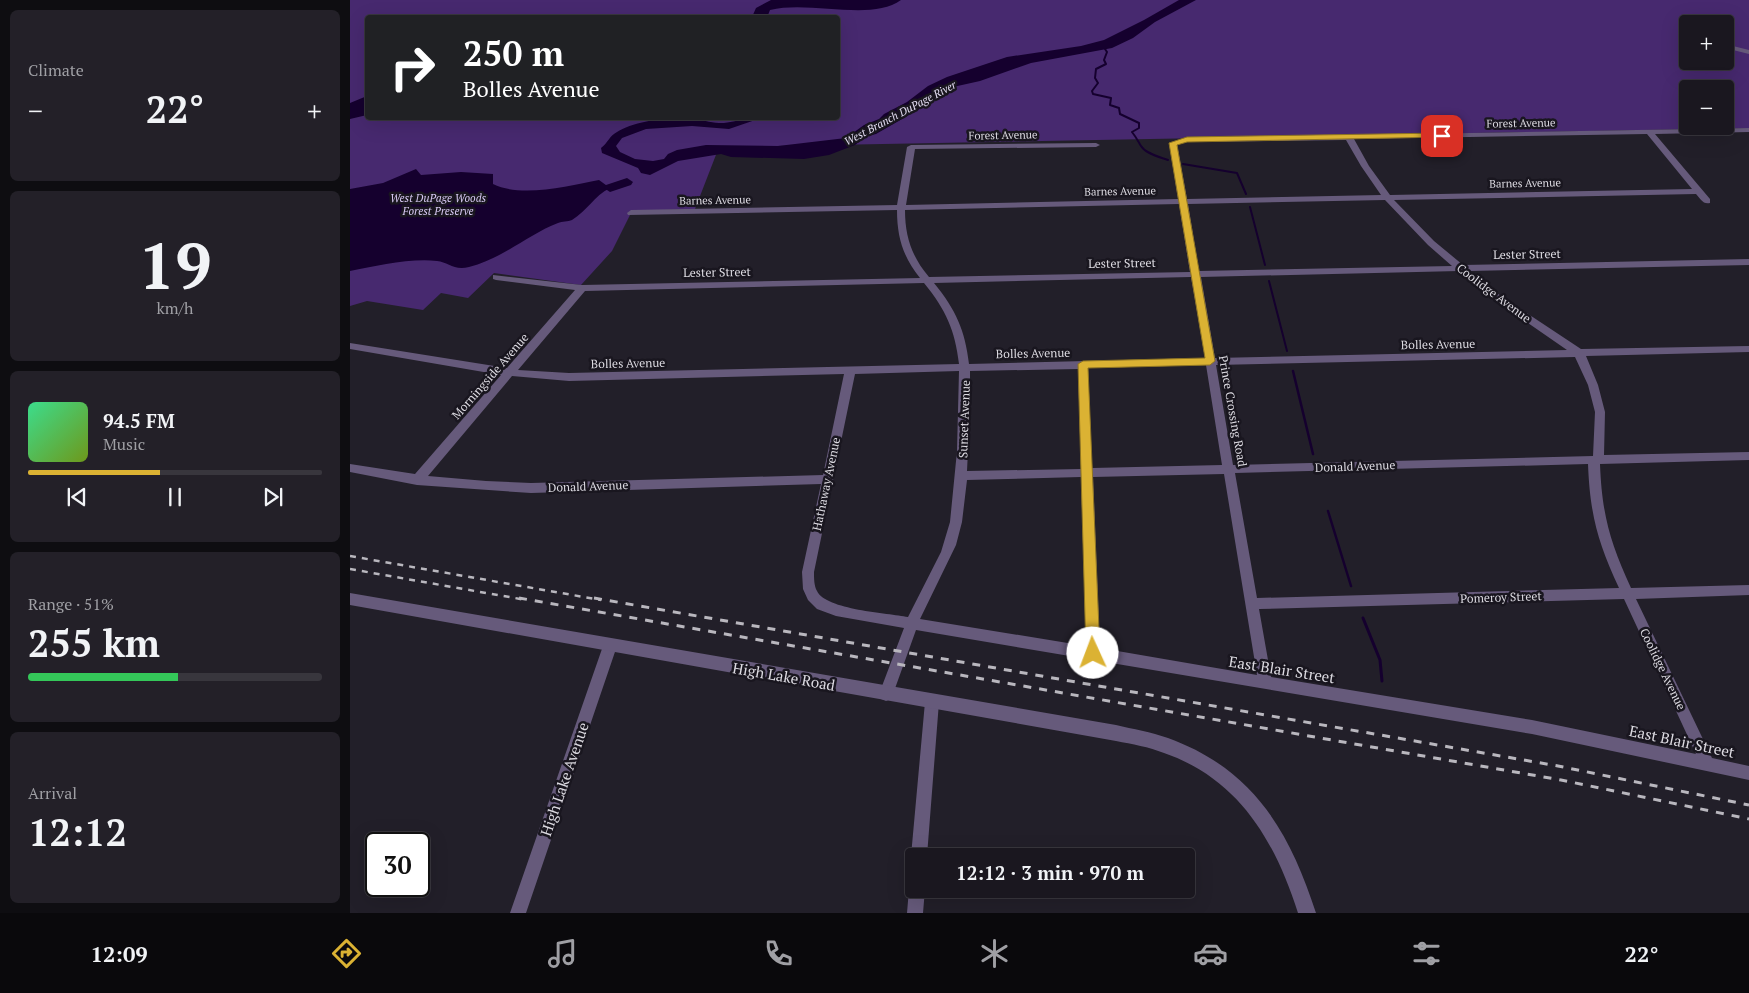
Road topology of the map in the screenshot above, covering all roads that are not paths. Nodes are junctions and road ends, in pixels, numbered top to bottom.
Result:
1 (1734, 48) edge
2 (1749, 52) edge
3 (1749, 130) edge
4 (1649, 132) junction
5 (1349, 137) junction
6 (1173, 143) joint
7 (1096, 145) dead end
8 (911, 147) joint
9 (1699, 191) junction
10 (1387, 197) junction
11 (1183, 201) junction
12 (1707, 201) dead end
13 (901, 207) junction
14 (631, 213) dead end
15 (1749, 262) edge
16 (1459, 268) junction
17 (1195, 274) junction
18 (496, 277) dead end
19 (927, 280) junction
20 (582, 288) junction
21 (350, 346) edge
22 (1749, 349) edge
23 (1579, 353) junction
24 (1210, 361) junction
25 (1083, 364) junction
26 (964, 367) junction
27 (850, 371) junction
28 (510, 372) junction
29 (1749, 456) edge
30 (1596, 460) junction
31 (350, 468) edge
32 (1229, 469) junction
33 (1087, 473) junction
34 (962, 476) junction
35 (828, 479) junction
36 (417, 480) junction
37 (1749, 590) edge
38 (1627, 594) junction
39 (812, 597) joint
40 (350, 599) edge
41 (1253, 604) junction
42 (913, 623) junction
43 (610, 646) junction
44 (1093, 653) junction
45 (1266, 683) junction
46 (886, 694) junction
47 (932, 702) junction
48 (1707, 763) junction
49 (1749, 772) edge
50 (920, 848) edge
51 (916, 898) edge
52 (518, 913) edge
53 (915, 913) edge
54 (1307, 913) edge

1 - 2 street
3 - 4 street, Forest Avenue
4 - 5 street, Forest Avenue
4 - 9 street
5 - 6 street, Forest Avenue
5 - 10 street, Coolidge Avenue
6 - 11 street, Prince Crossing Road
7 - 8 street, Forest Avenue
8 - 13 street, Sunset Avenue
9 - 10 street, Barnes Avenue
9 - 12 street
10 - 11 street, Barnes Avenue
10 - 16 street, Coolidge Avenue
11 - 13 street, Barnes Avenue
11 - 17 street, Prince Crossing Road
13 - 14 street, Barnes Avenue
13 - 19 street, Sunset Avenue
15 - 16 street, Lester Street
16 - 17 street, Lester Street
16 - 23 street, Coolidge Avenue
17 - 19 street, Lester Street
17 - 24 street, Prince Crossing Road
18 - 20 street, Lester Street
19 - 20 street, Lester Street
19 - 26 street, Sunset Avenue
20 - 28 street, Morningside Avenue
21 - 28 street, Bolles Avenue
22 - 23 street, Bolles Avenue
23 - 24 street, Bolles Avenue
23 - 30 street, Coolidge Avenue
24 - 25 street, Bolles Avenue
24 - 32 street, Prince Crossing Road
25 - 26 street, Bolles Avenue
25 - 33 street
26 - 27 street, Bolles Avenue
26 - 34 street, Sunset Avenue
27 - 28 street, Bolles Avenue
27 - 35 street, Hathaway Avenue
28 - 36 street, Morningside Avenue
29 - 30 street, Donald Avenue
30 - 32 street, Donald Avenue
30 - 38 street, Coolidge Avenue
31 - 36 street, Donald Avenue
32 - 33 street, Donald Avenue
32 - 41 street, Prince Crossing Road
33 - 34 street, Donald Avenue
33 - 44 street
34 - 42 street, Sunset Avenue
35 - 36 street, Donald Avenue
35 - 39 street, Hathaway Avenue
37 - 38 street, Pomeroy Street
38 - 41 street, Pomeroy Street
38 - 48 street, Coolidge Avenue
39 - 42 street, East Blair Street
40 - 43 street, High Lake Road
41 - 45 street, Prince Crossing Road
42 - 44 street, East Blair Street
42 - 46 street, Sunset Avenue
43 - 46 street, High Lake Road
43 - 52 street, High Lake Avenue
44 - 45 street, East Blair Street
45 - 48 street, East Blair Street
46 - 47 street, High Lake Road
47 - 50 street
47 - 54 street, High Lake Road
48 - 49 street, East Blair Street
51 - 53 street

